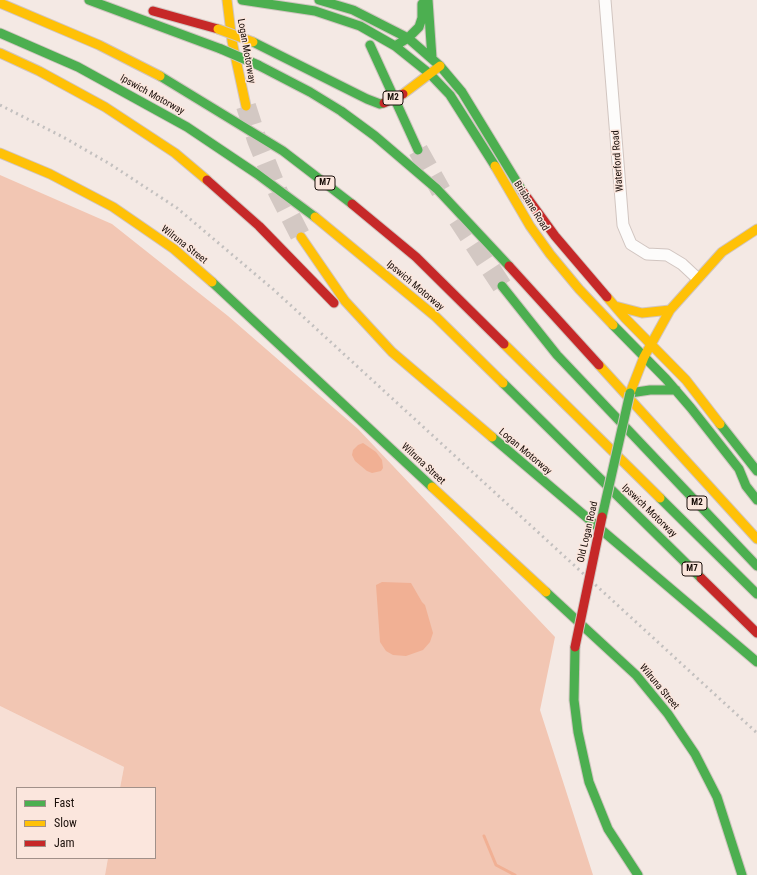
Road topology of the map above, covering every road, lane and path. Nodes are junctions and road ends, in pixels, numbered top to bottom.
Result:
1 (89, 0) edge
2 (227, 0) edge
3 (244, 0) edge
4 (319, 0) edge
5 (423, 0) edge
6 (428, 0) edge
7 (605, 0) edge
8 (0, 3) edge
9 (128, 4) dead end
10 (104, 5) junction
11 (141, 8) dead end
12 (0, 33) edge
13 (408, 38) junction
14 (370, 45) dead end
15 (395, 46) junction
16 (0, 53) edge
17 (432, 58) junction
18 (440, 66) junction
19 (430, 74) junction
20 (246, 106) tunnel mouth
21 (418, 150) tunnel mouth
22 (0, 153) edge
23 (757, 229) edge
24 (302, 237) tunnel mouth
25 (697, 278) junction
26 (502, 286) tunnel mouth
27 (615, 306) junction
28 (670, 310) junction
29 (362, 321) junction
30 (650, 344) junction
31 (644, 357) junction
32 (633, 390) junction
33 (676, 390) junction
34 (739, 468) junction
35 (757, 471) edge
36 (757, 489) edge
37 (757, 500) edge
38 (757, 539) edge
39 (757, 566) edge
40 (757, 594) edge
41 (757, 633) edge
42 (757, 662) edge
43 (638, 875) edge
44 (742, 875) edge

1 - 10 main road
2 - 20 main road, Logan Motorway
3 - 15 main road, Brisbane Road
4 - 13 main road, Brisbane Road
5 - 13 main road
6 - 17 main road
7 - 25 street, Waterford Road
8 - 40 main road, Ipswich Motorway / M7
9 - 10 main road
10 - 38 main road, bridge
11 - 19 main road, bridge
12 - 41 main road, Ipswich Motorway / M7
13 - 15 main road
13 - 17 main road, Brisbane Road
14 - 21 main road, M2
15 - 19 main road, Brisbane Road
16 - 29 main road
17 - 18 main road, Brisbane Road
18 - 19 main road
18 - 27 main road, Brisbane Road
19 - 31 main road, Brisbane Road
22 - 44 main road, Wilruna Street
23 - 25 main road, Old Logan Road
24 - 29 main road, Logan Motorway
25 - 28 main road, Old Logan Road
26 - 39 main road, M2
27 - 28 main road
27 - 30 main road, Brisbane Road
28 - 30 main road, Old Logan Road
29 - 42 main road, Logan Motorway
30 - 31 main road, Old Logan Road
30 - 35 main road, Brisbane Road
31 - 32 main road, Old Logan Road
31 - 33 main road, Brisbane Road
32 - 33 main road
32 - 43 main road, Old Logan Road, bridge
33 - 34 main road, Brisbane Road
34 - 36 main road
34 - 37 main road, Brisbane Road

